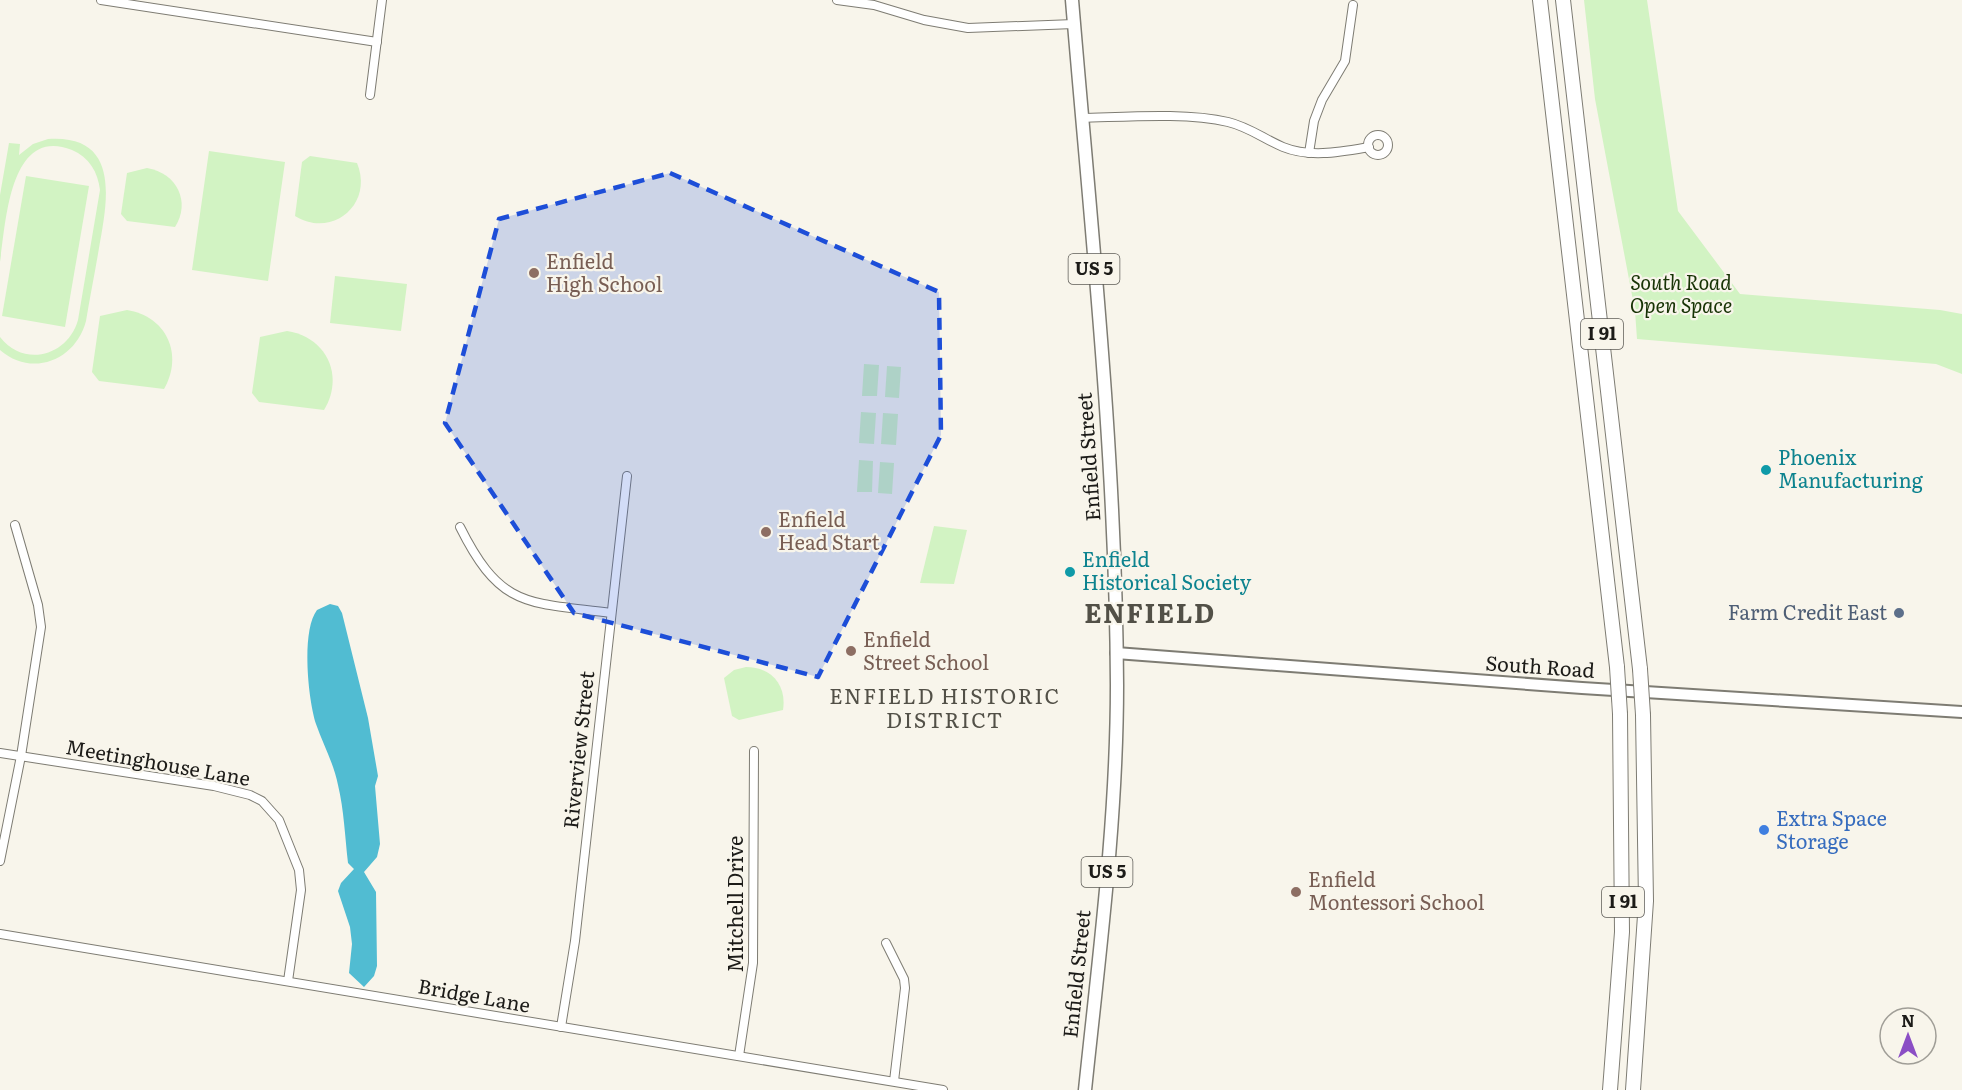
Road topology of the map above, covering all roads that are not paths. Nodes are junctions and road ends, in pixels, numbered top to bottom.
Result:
1 (101, 0) edge
2 (382, 0) edge
3 (837, 0) edge
4 (1072, 0) edge
5 (1540, 0) edge
6 (1563, 0) edge
7 (1353, 5) dead end
8 (1074, 24) junction
9 (377, 42) junction
10 (370, 95) dead end
11 (1082, 118) junction
12 (1369, 147) dead end
13 (1309, 153) junction
14 (627, 476) dead end
15 (15, 525) dead end
16 (460, 527) dead end
17 (611, 612) junction
18 (1116, 653) junction
19 (1962, 712) edge
20 (754, 751) dead end
21 (0, 753) edge
22 (21, 756) junction
23 (0, 861) edge
24 (0, 934) edge
25 (886, 943) dead end
26 (288, 981) junction
27 (561, 1027) junction
28 (739, 1056) junction
29 (894, 1081) junction
30 (943, 1090) edge
31 (1085, 1090) edge
32 (1610, 1090) edge
33 (1633, 1090) edge

1 - 9 street
2 - 9 street
3 - 8 street
4 - 8 main road, Enfield Street / US 5
5 - 32 highway, I 91, bridge
6 - 33 highway, I 91, bridge
7 - 13 street
8 - 11 main road, Enfield Street / US 5
9 - 10 street
11 - 13 street
11 - 18 main road, Enfield Street / US 5
12 - 13 street
14 - 17 street, Riverview Street
15 - 22 street
16 - 17 street
17 - 27 street, Riverview Street
18 - 19 main road, South Road
18 - 31 main road, Enfield Street / US 5
20 - 28 street, Mitchell Drive
21 - 22 street, Meetinghouse Lane
22 - 23 street
22 - 26 street, Meetinghouse Lane
24 - 26 street, Bridge Lane
25 - 29 street
26 - 27 street, Bridge Lane
27 - 28 street, Bridge Lane
28 - 29 street, Bridge Lane
29 - 30 street, Bridge Lane

